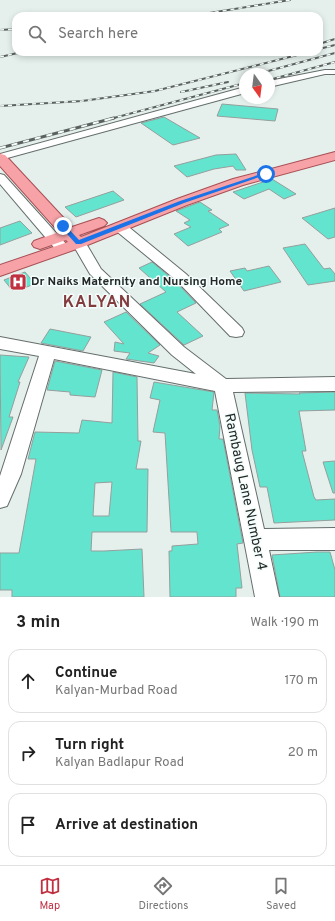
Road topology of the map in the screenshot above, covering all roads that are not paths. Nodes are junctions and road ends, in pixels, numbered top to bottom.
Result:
1 (335, 72) edge
2 (275, 83) edge
3 (239, 92) edge
4 (335, 149) edge
5 (335, 156) edge
6 (0, 158) edge
7 (0, 177) edge
8 (120, 226) junction
9 (67, 231) junction
10 (57, 243) junction
11 (0, 260) edge
12 (0, 271) edge
13 (236, 332) dead end
14 (0, 344) edge
15 (48, 353) junction
16 (335, 384) edge
17 (223, 386) junction
18 (0, 499) edge
19 (335, 539) edge
20 (255, 540) junction
21 (266, 597) edge

1 - 2 street
3 - 6 street
4 - 9 main road
5 - 8 main road
6 - 9 main road
7 - 10 street
8 - 9 main road
8 - 13 street
9 - 10 main road
9 - 17 street
10 - 11 main road
10 - 12 main road
14 - 15 street
15 - 17 street
15 - 18 street
16 - 17 street
17 - 20 street, Rambaug Lane Number 4
19 - 20 street
20 - 21 street, Rambaug Lane Number 4

